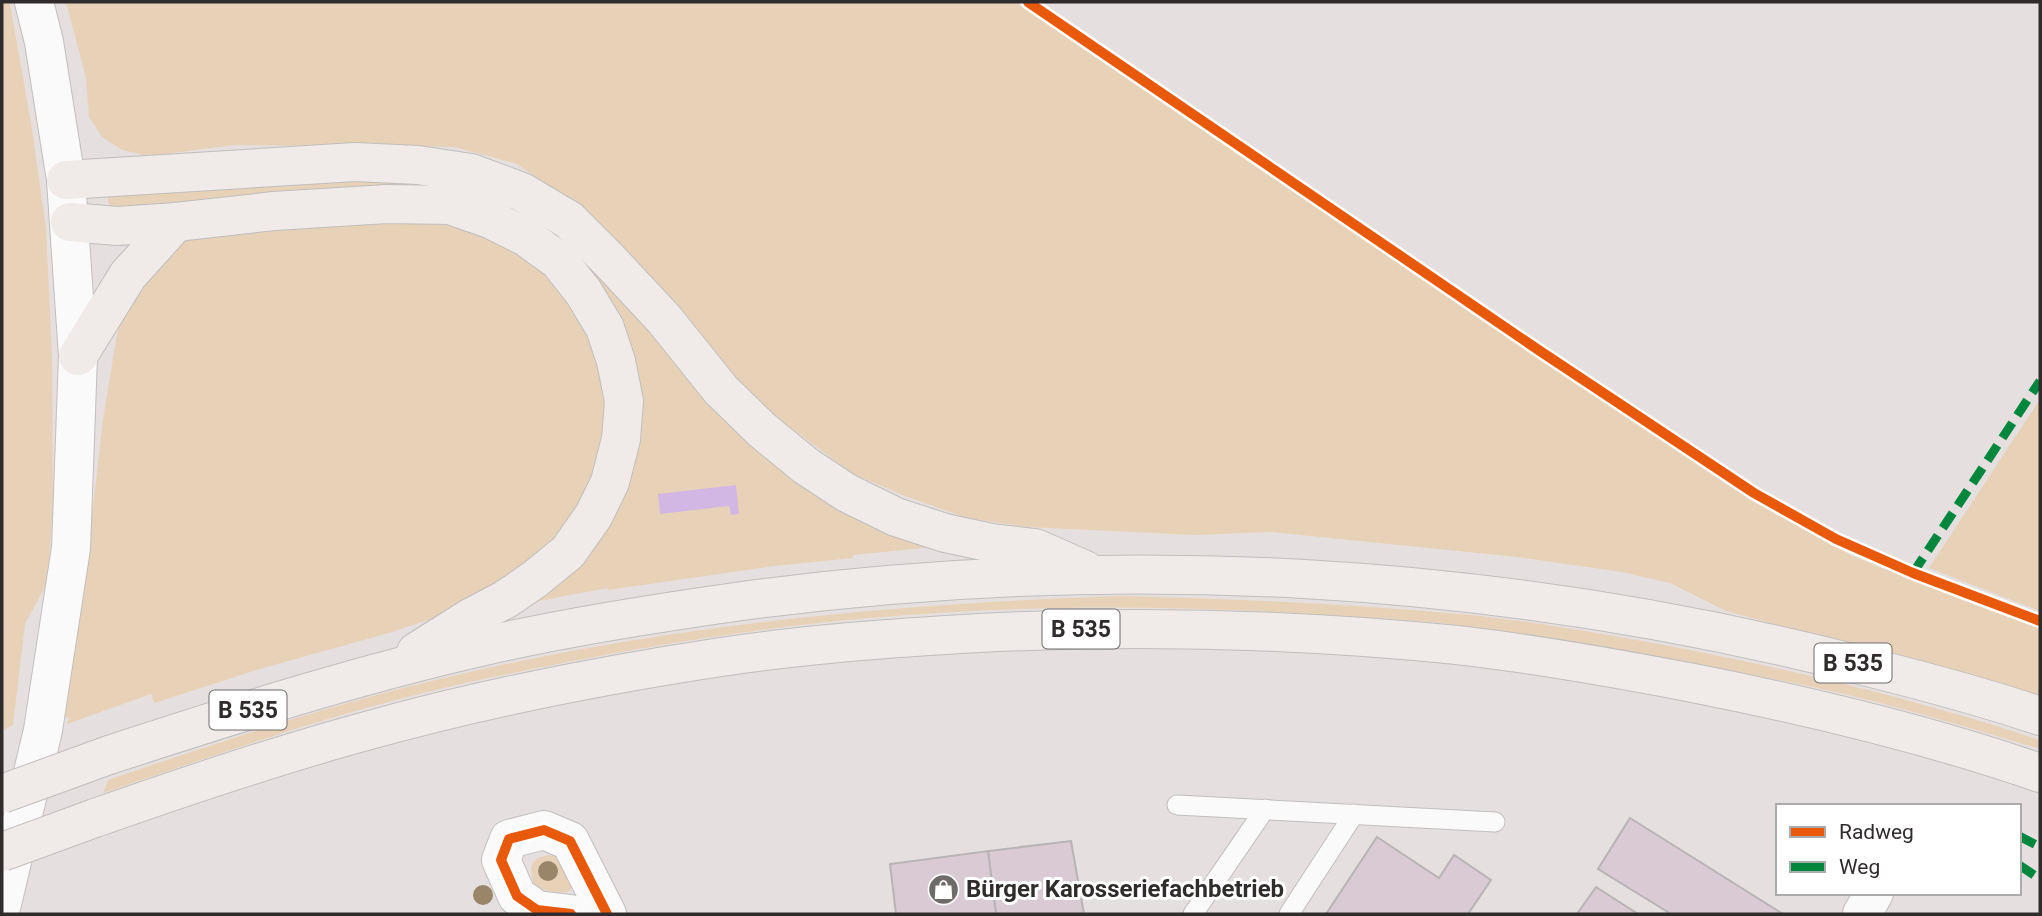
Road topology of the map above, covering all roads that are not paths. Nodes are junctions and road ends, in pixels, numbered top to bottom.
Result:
1 (34, 2) edge
2 (66, 180) junction
3 (70, 222) junction
4 (176, 222) junction
5 (78, 356) junction
6 (1094, 573) junction
7 (388, 670) junction
8 (2040, 716) edge
9 (2040, 773) edge
10 (2, 794) edge
11 (1177, 805) dead end
12 (1265, 809) junction
13 (1354, 814) junction
14 (1495, 822) dead end
15 (2, 852) edge
16 (1873, 895) edge
17 (2, 904) edge
18 (571, 914) edge
19 (607, 914) edge
20 (1194, 914) edge
21 (1289, 914) edge
22 (1862, 914) edge

1 - 2 main road
2 - 3 main road
2 - 6 highway
3 - 4 highway
3 - 5 main road
4 - 5 highway
4 - 7 highway
5 - 17 main road
6 - 7 highway, B 535
6 - 8 highway, B 535
7 - 10 highway, B 535, bridge
9 - 15 highway, B 535, bridge
11 - 12 lane
12 - 13 lane
12 - 20 lane
13 - 14 lane
13 - 21 lane
16 - 22 main road
18 - 19 main road

